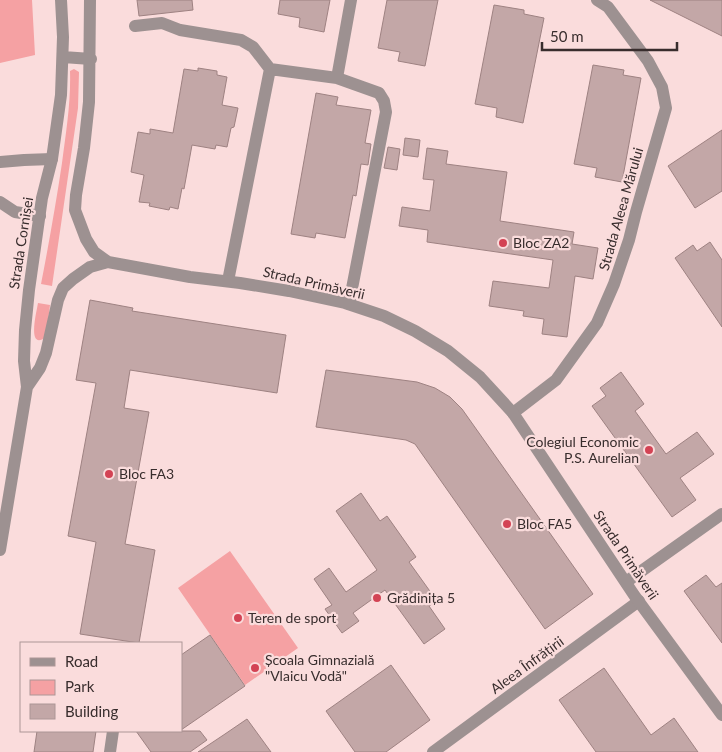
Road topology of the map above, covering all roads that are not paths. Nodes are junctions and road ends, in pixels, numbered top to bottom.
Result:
1 (61, 0) edge
2 (90, 0) edge
3 (352, 0) edge
4 (597, 0) edge
5 (135, 26) dead end
6 (62, 57) junction
7 (91, 59) junction
8 (270, 69) junction
9 (337, 78) junction
10 (52, 159) junction
11 (0, 162) edge
12 (0, 202) edge
13 (40, 216) junction
14 (108, 262) junction
15 (228, 281) junction
16 (350, 304) junction
17 (27, 388) junction
18 (513, 413) junction
19 (722, 514) edge
20 (0, 550) edge
21 (626, 582) junction
22 (639, 602) junction
23 (722, 715) edge
24 (113, 732) edge
25 (110, 752) edge
26 (433, 752) edge

1 - 6 street, Strada Cornișei
2 - 7 street
3 - 9 street
4 - 18 street, Strada Aleea Mărului
5 - 8 street
6 - 7 street
6 - 10 street, Strada Cornișei
7 - 14 street
8 - 9 street
8 - 15 street
9 - 16 street
10 - 11 street
10 - 13 street, Strada Cornișei
12 - 13 street
13 - 17 street, Strada Cornișei
14 - 15 street, Strada Primăverii
14 - 17 street
15 - 16 street, Strada Primăverii
16 - 18 street, Strada Primăverii
17 - 20 street, Strada Cornișei
18 - 21 street, Strada Primăverii
19 - 21 street
21 - 22 street, Strada Primăverii
22 - 23 street, Strada Primăverii
22 - 26 street, Aleea Înfrățirii
24 - 25 street

